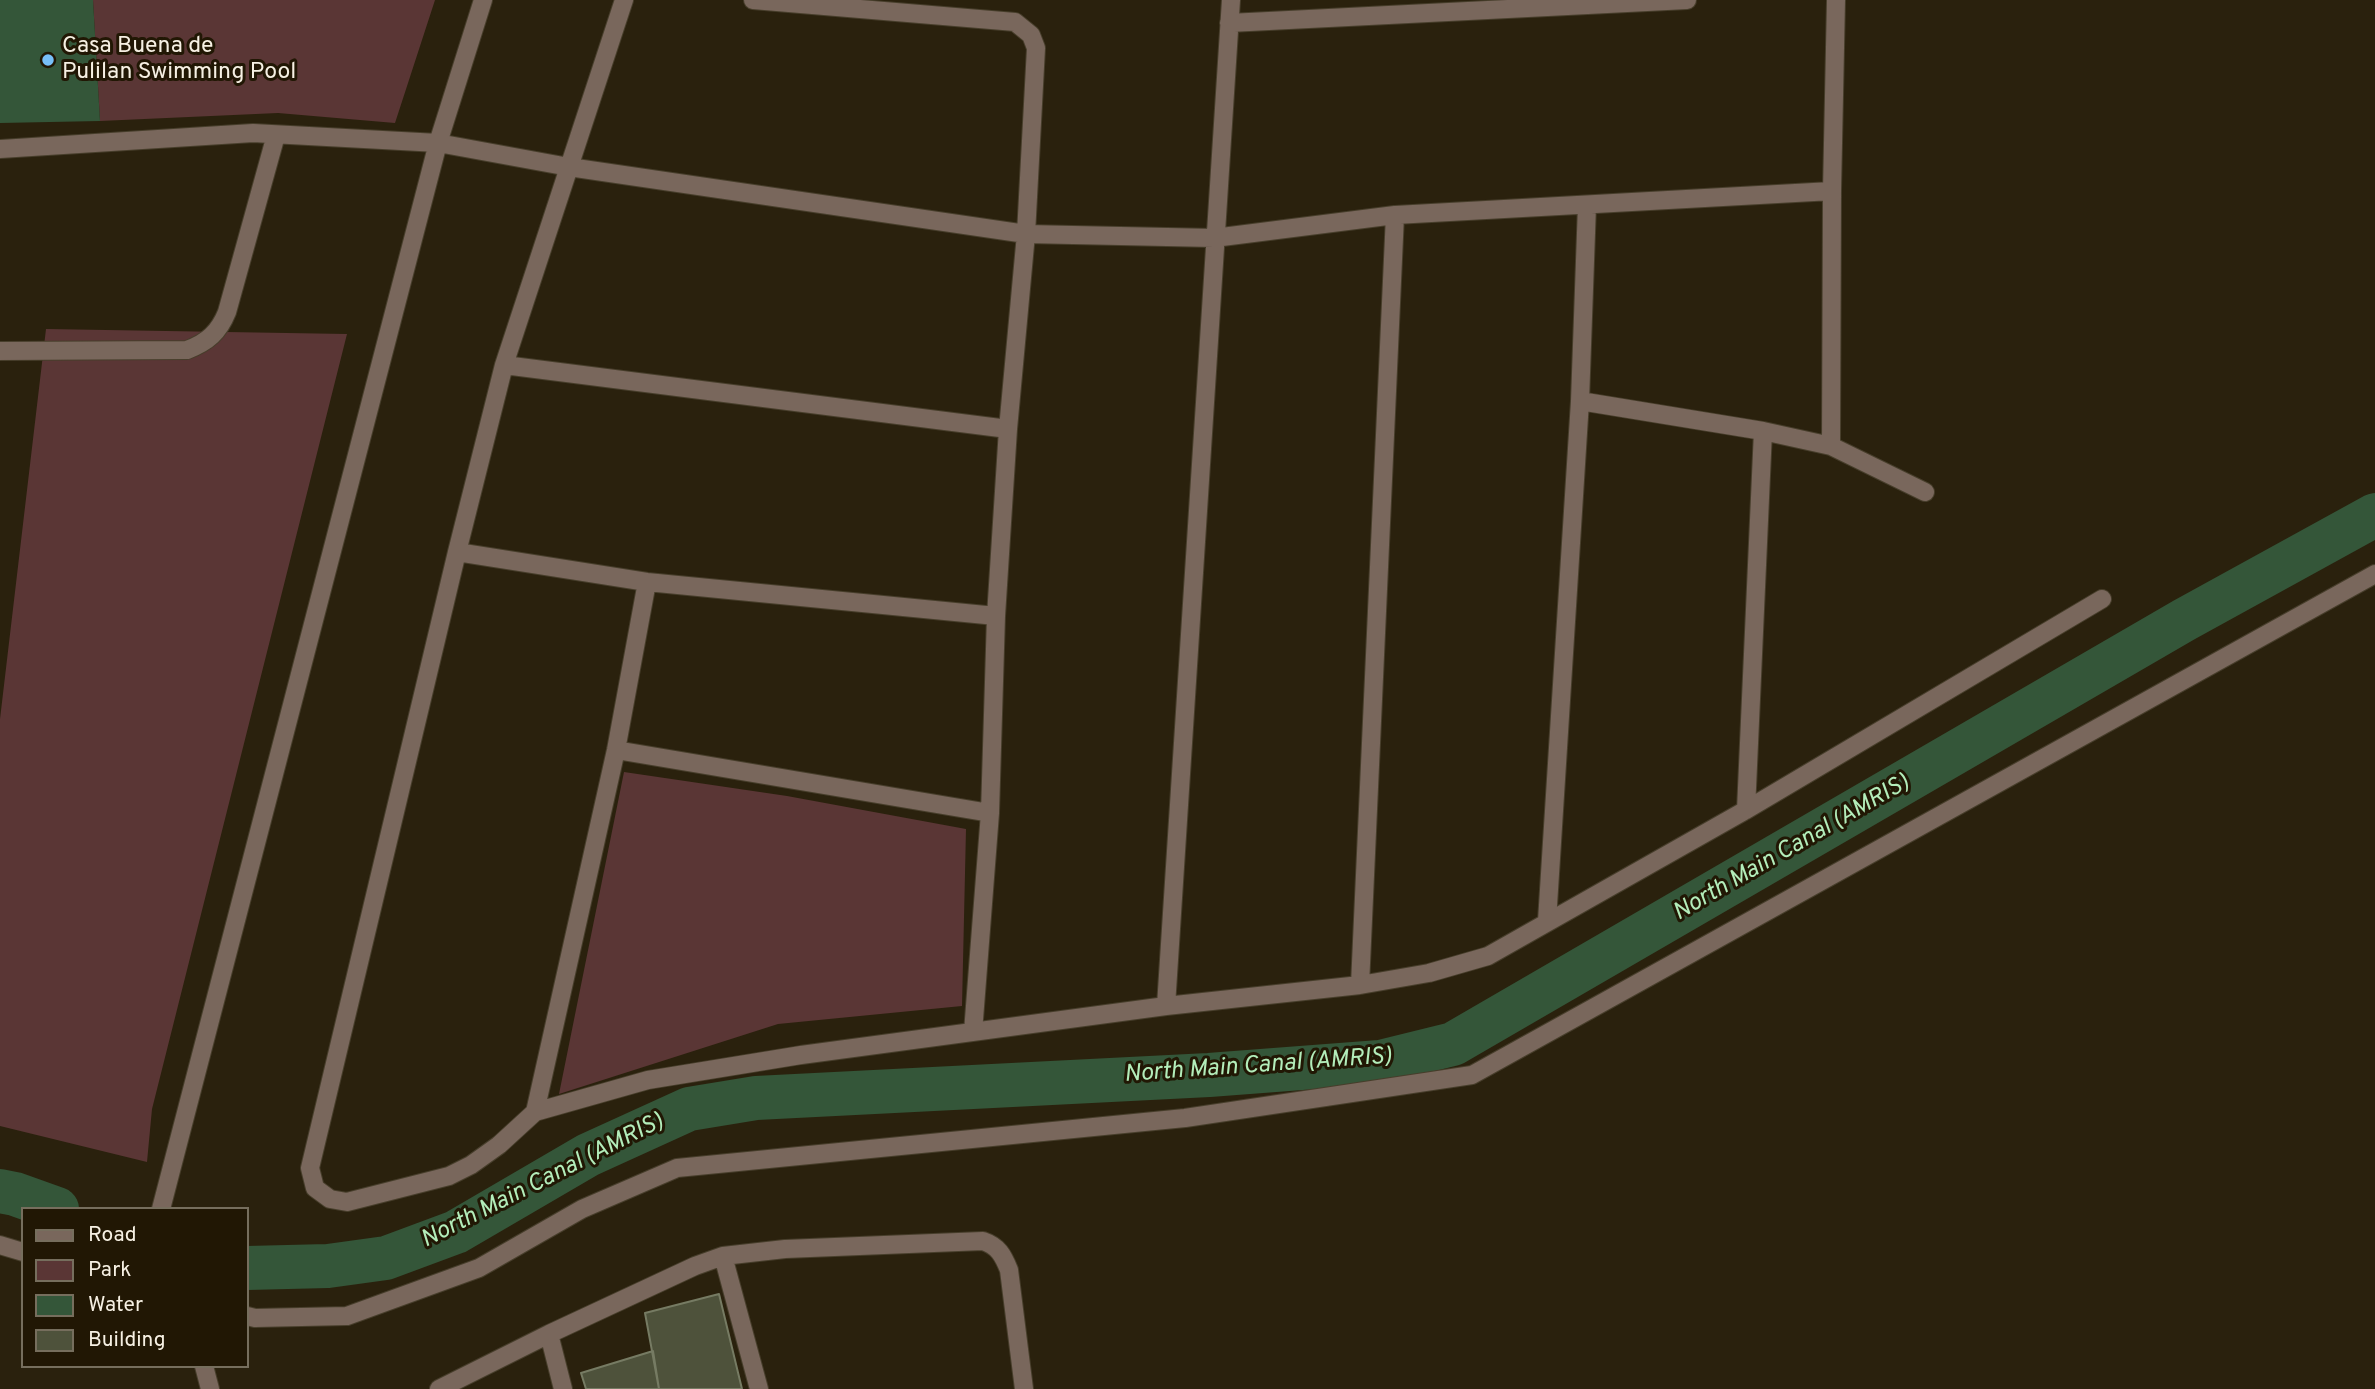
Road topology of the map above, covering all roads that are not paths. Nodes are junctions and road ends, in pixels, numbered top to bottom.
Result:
1 (484, 0) edge
2 (624, 0) edge
3 (753, 0) edge
4 (1231, 0) edge
5 (1688, 0) edge
6 (1836, 0) edge
7 (1229, 23) junction
8 (276, 135) junction
9 (438, 143) junction
10 (0, 149) edge
11 (569, 167) junction
12 (1832, 191) junction
13 (1587, 205) junction
14 (1395, 215) junction
15 (1026, 234) junction
16 (1214, 238) junction
17 (0, 351) edge
18 (504, 365) junction
19 (1580, 401) junction
20 (1008, 429) junction
21 (1763, 430) junction
22 (1831, 446) junction
23 (1924, 492) dead end
24 (457, 552) junction
25 (2375, 574) edge
26 (647, 582) junction
27 (2102, 599) dead end
28 (996, 616) junction
29 (616, 750) junction
30 (1746, 810) junction
31 (990, 813) junction
32 (1548, 921) junction
33 (1360, 985) junction
34 (1166, 1006) junction
35 (973, 1032) junction
36 (535, 1112) junction
37 (160, 1207) edge
38 (0, 1245) edge
39 (21, 1251) edge
40 (723, 1256) junction
41 (248, 1316) edge
42 (549, 1334) junction
43 (205, 1368) edge
44 (210, 1389) edge
45 (439, 1389) edge
46 (563, 1389) edge
47 (759, 1389) edge
48 (1024, 1389) edge

1 - 9 street
2 - 11 street
3 - 15 street
4 - 7 street
5 - 7 street
6 - 12 street
7 - 16 street
8 - 9 street
8 - 10 street
8 - 17 street
9 - 11 street
9 - 37 street
11 - 15 street
11 - 18 street
12 - 13 street
12 - 22 street
13 - 14 street
13 - 19 street
14 - 16 street
14 - 33 street
15 - 16 street
15 - 20 street
16 - 34 street
18 - 20 street
18 - 24 street
19 - 21 street
19 - 32 street
20 - 28 street
21 - 22 street
21 - 30 street
22 - 23 street
24 - 26 street
24 - 36 street
25 - 41 street
26 - 28 street
26 - 29 street
27 - 30 street
28 - 31 street
29 - 31 street
29 - 36 street
30 - 32 street
31 - 35 street
32 - 33 street
33 - 34 street
34 - 35 street
35 - 36 street
38 - 39 street
40 - 42 street
40 - 47 street
40 - 48 street
42 - 45 street
42 - 46 street
43 - 44 street

